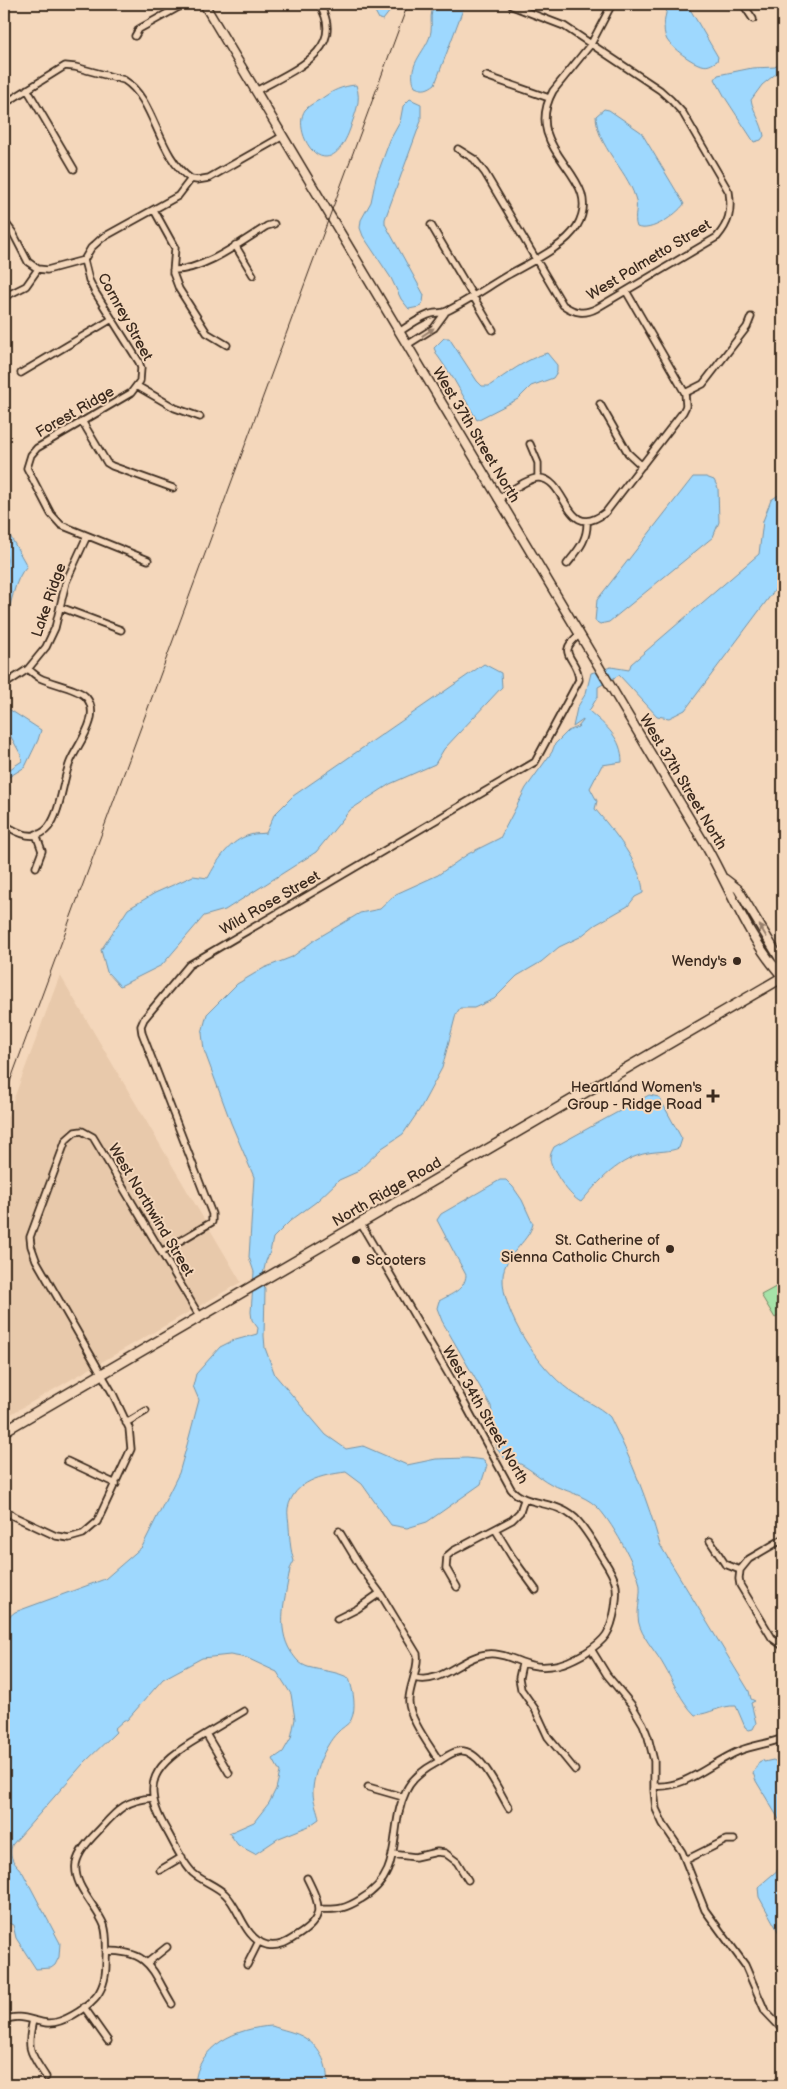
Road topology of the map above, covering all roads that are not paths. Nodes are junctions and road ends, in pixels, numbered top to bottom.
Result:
1 (184, 4) edge
2 (204, 4) edge
3 (319, 4) edge
4 (612, 4) edge
5 (743, 4) edge
6 (512, 6) dead end
7 (754, 19) dead end
8 (135, 36) dead end
9 (591, 44) junction
10 (486, 76) dead end
11 (27, 89) junction
12 (256, 91) junction
13 (549, 98) junction
14 (4, 104) edge
15 (283, 136) junction
16 (458, 149) dead end
17 (74, 169) dead end
18 (191, 179) junction
19 (154, 210) junction
20 (4, 220) edge
21 (274, 224) dead end
22 (431, 225) dead end
23 (235, 245) junction
24 (536, 258) junction
25 (84, 260) junction
26 (38, 269) junction
27 (173, 270) junction
28 (253, 275) dead end
29 (626, 291) junction
30 (473, 296) junction
31 (4, 297) edge
32 (444, 313) junction
33 (751, 317) dead end
34 (112, 319) junction
35 (493, 330) dead end
36 (398, 332) junction
37 (227, 345) dead end
38 (406, 345) junction
39 (21, 373) dead end
40 (137, 386) junction
41 (685, 393) junction
42 (600, 404) dead end
43 (200, 417) dead end
44 (82, 421) junction
45 (530, 444) dead end
46 (642, 466) junction
47 (538, 477) junction
48 (173, 488) dead end
49 (498, 499) junction
50 (587, 521) junction
51 (87, 536) junction
52 (148, 560) dead end
53 (567, 564) dead end
54 (60, 607) junction
55 (121, 630) dead end
56 (579, 635) junction
57 (28, 669) junction
58 (4, 685) edge
59 (10, 828) dead end
60 (36, 834) junction
61 (36, 867) dead end
62 (783, 976) edge
63 (361, 1224) junction
64 (161, 1252) junction
65 (200, 1317) junction
66 (102, 1374) junction
67 (146, 1411) dead end
68 (126, 1423) junction
69 (4, 1431) edge
70 (67, 1461) dead end
71 (116, 1484) junction
72 (524, 1500) junction
73 (4, 1509) edge
74 (495, 1530) junction
75 (339, 1531) dead end
76 (783, 1540) edge
77 (710, 1541) dead end
78 (740, 1570) junction
79 (457, 1587) dead end
80 (536, 1590) dead end
81 (380, 1593) junction
82 (337, 1619) dead end
83 (783, 1646) edge
84 (591, 1649) junction
85 (522, 1664) junction
86 (414, 1678) junction
87 (244, 1711) dead end
88 (206, 1734) junction
89 (783, 1738) edge
90 (438, 1762) junction
91 (575, 1770) dead end
92 (229, 1773) dead end
93 (654, 1786) junction
94 (368, 1787) dead end
95 (403, 1797) junction
96 (153, 1798) junction
97 (509, 1808) dead end
98 (734, 1840) dead end
99 (392, 1854) junction
100 (182, 1857) junction
101 (686, 1860) junction
102 (160, 1870) dead end
103 (307, 1878) dead end
104 (468, 1880) dead end
105 (318, 1909) junction
106 (259, 1941) junction
107 (168, 1946) dead end
108 (106, 1951) junction
109 (147, 1963) junction
110 (247, 1965) dead end
111 (172, 2004) dead end
112 (84, 2007) junction
113 (4, 2011) edge
114 (5, 2020) edge
115 (33, 2020) junction
116 (783, 2030) edge
117 (108, 2041) dead end
118 (46, 2077) dead end

1 - 8 street
2 - 12 street, West 37th Street North
3 - 12 street
4 - 9 street
5 - 7 street
6 - 9 street, West Palmetto Street
9 - 13 street
9 - 29 street, West Palmetto Street
10 - 13 street
11 - 14 street
11 - 17 street
11 - 18 street
12 - 15 street, West 37th Street North
13 - 24 street
15 - 18 street
15 - 36 street, West 37th Street North
16 - 24 street
18 - 19 street
19 - 25 street
19 - 27 street
20 - 26 street
21 - 23 street
22 - 30 street
23 - 27 street
23 - 28 street
24 - 29 street, West Palmetto Street
24 - 30 street
25 - 26 street, Cornrey Street
25 - 34 street, Cornrey Street
26 - 31 street
27 - 37 street
29 - 41 street
30 - 32 street
30 - 35 street
32 - 36 street
38 -> 32 street
33 - 41 street
34 - 39 street
34 - 40 street, Cornrey Street
36 - 38 street, West 37th Street North
38 - 49 street, West 37th Street North
40 - 43 street
40 - 44 street, Forest Ridge
41 - 46 street
42 - 46 street
44 - 48 street
44 - 51 street, Forest Ridge
45 - 47 street
46 - 50 street
47 - 49 street
47 - 50 street
49 - 56 street, West 37th Street North
50 - 53 street
51 - 52 street
51 - 54 street, Lake Ridge
54 - 55 street
54 - 57 street, Lake Ridge
56 - 62 street, West 37th Street North
56 - 64 street, Wild Rose Street
57 - 58 street, Lake Ridge
57 - 60 street
59 - 60 street
60 - 61 street
62 - 63 main road, North Ridge Road
63 - 65 main road, North Ridge Road
63 - 72 street, West 34th Street North
64 - 65 street, West Northwind Street
64 - 66 street, West Northwind Street
65 - 66 main road, North Ridge Road
66 - 68 street
66 - 69 main road, North Ridge Road
67 - 68 street
68 - 71 street
70 - 71 street
71 - 73 street
72 - 74 street
72 - 84 street, West 34th Street North
74 - 79 street
74 - 80 street
75 - 81 street
76 - 78 street
77 - 78 street
78 - 83 street
81 - 82 street
81 - 86 street
84 - 85 street, West 34th Street North
84 - 93 street
85 - 86 street, West 34th Street North
85 - 91 street
86 - 90 street
87 - 88 street
88 - 92 street
88 - 96 street
89 - 93 street
90 - 95 street
90 - 97 street
93 - 101 street
94 - 95 street
95 - 99 street
96 - 100 street
96 - 108 street
98 - 101 street
99 - 104 street
99 - 105 street
100 - 102 street
100 - 106 street
101 - 116 street
103 - 105 street
105 - 106 street
106 - 110 street
107 - 109 street
108 - 109 street
108 - 112 street
109 - 111 street
112 - 115 street
112 - 117 street
113 - 114 street
114 - 115 street
115 - 118 street

